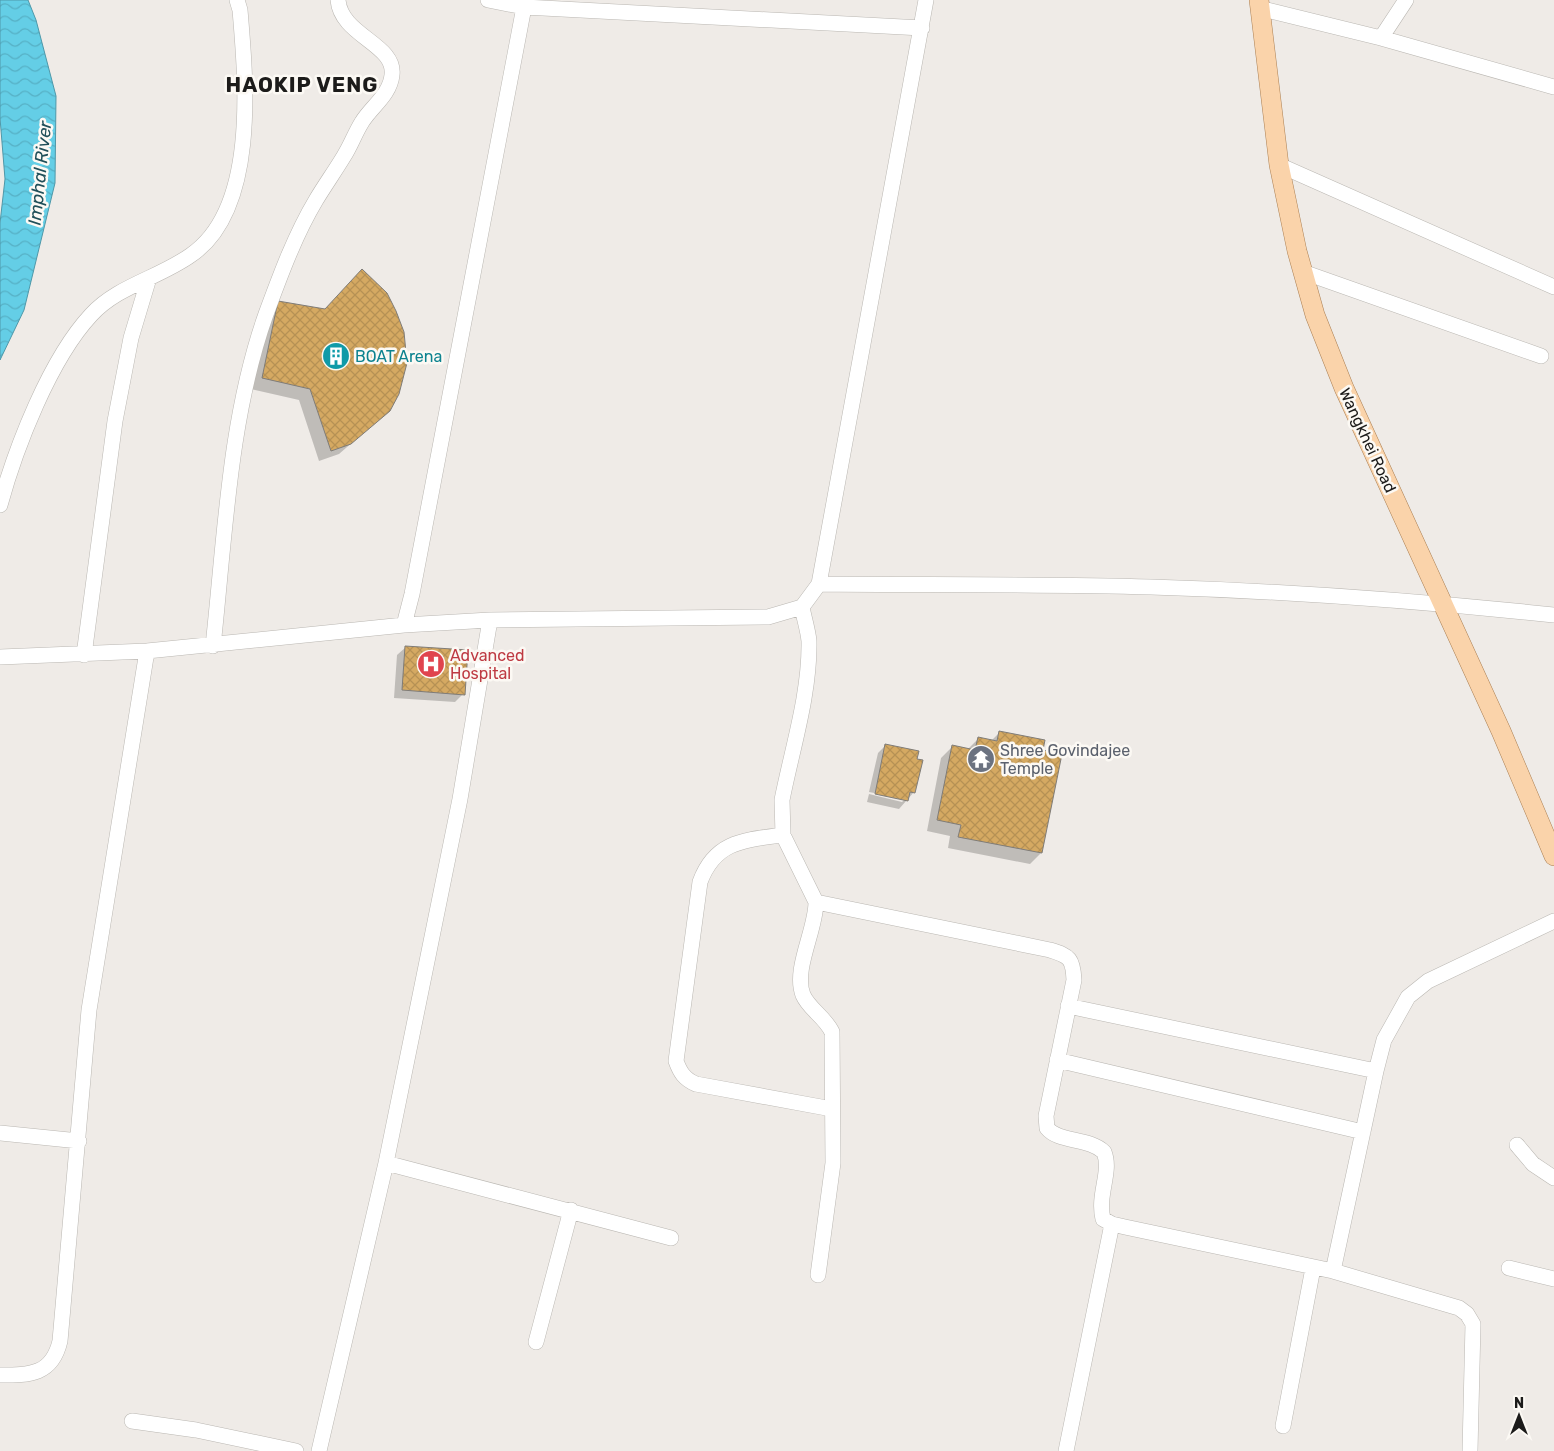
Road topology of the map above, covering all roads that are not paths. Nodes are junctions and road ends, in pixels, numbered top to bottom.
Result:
1 (237, 0) edge
2 (338, 0) edge
3 (488, 0) edge
4 (926, 0) edge
5 (1406, 0) edge
6 (1259, 4) edge
7 (524, 7) junction
8 (922, 28) junction
9 (1381, 38) junction
10 (1554, 87) edge
11 (1279, 165) junction
12 (1303, 272) junction
13 (149, 278) junction
14 (1554, 287) edge
15 (1541, 356) dead end
16 (0, 505) edge
17 (819, 584) junction
18 (1443, 603) junction
19 (802, 607) junction
20 (1554, 615) edge
21 (490, 620) junction
22 (404, 625) junction
23 (213, 646) junction
24 (147, 651) junction
25 (84, 655) junction
26 (0, 657) edge
27 (783, 835) junction
28 (1554, 856) edge
29 (816, 902) junction
30 (1554, 921) edge
31 (1068, 1006) junction
32 (1057, 1060) junction
33 (1376, 1071) junction
34 (832, 1109) junction
35 (1363, 1132) junction
36 (0, 1133) edge
37 (78, 1141) junction
38 (1517, 1145) dead end
39 (386, 1163) junction
40 (1554, 1178) edge
41 (572, 1210) junction
42 (1112, 1224) junction
43 (672, 1238) dead end
44 (1313, 1268) junction
45 (1510, 1268) dead end
46 (1333, 1270) junction
47 (818, 1275) dead end
48 (1554, 1278) edge
49 (536, 1342) dead end
50 (0, 1375) edge
51 (132, 1422) dead end
52 (1283, 1426) dead end
53 (296, 1451) edge
54 (319, 1451) edge
55 (1066, 1451) edge
56 (1470, 1451) edge

1 - 13 street
2 - 23 street
3 - 7 street
4 - 8 street
5 - 9 street
6 - 9 street
6 - 11 main road, Wangkhei Road
7 - 8 street
7 - 22 street
8 - 17 street
9 - 10 street
11 - 12 main road, Wangkhei Road
11 - 14 street
12 - 15 street
12 - 18 main road, Wangkhei Road
13 - 16 street
13 - 25 street
17 - 18 street
17 - 19 street
18 - 20 street
18 - 28 main road, Wangkhei Road
19 - 21 street
19 - 27 street
21 - 22 street
21 - 39 street
22 - 23 street
23 - 24 street
24 - 25 street
24 - 37 street
25 - 26 street
27 - 29 street
27 - 34 street
29 - 31 street
29 - 34 street
30 - 33 street
31 - 32 street
31 - 33 street
32 - 35 street
32 - 42 street
33 - 35 street
34 - 47 street
35 - 46 street
36 - 37 street
37 - 50 street
38 - 40 street
39 - 41 street
39 - 54 street
41 - 43 street
41 - 49 street
42 - 44 street
42 - 55 street
44 - 46 street
44 - 52 street
45 - 48 street
46 - 56 street
51 - 53 street

